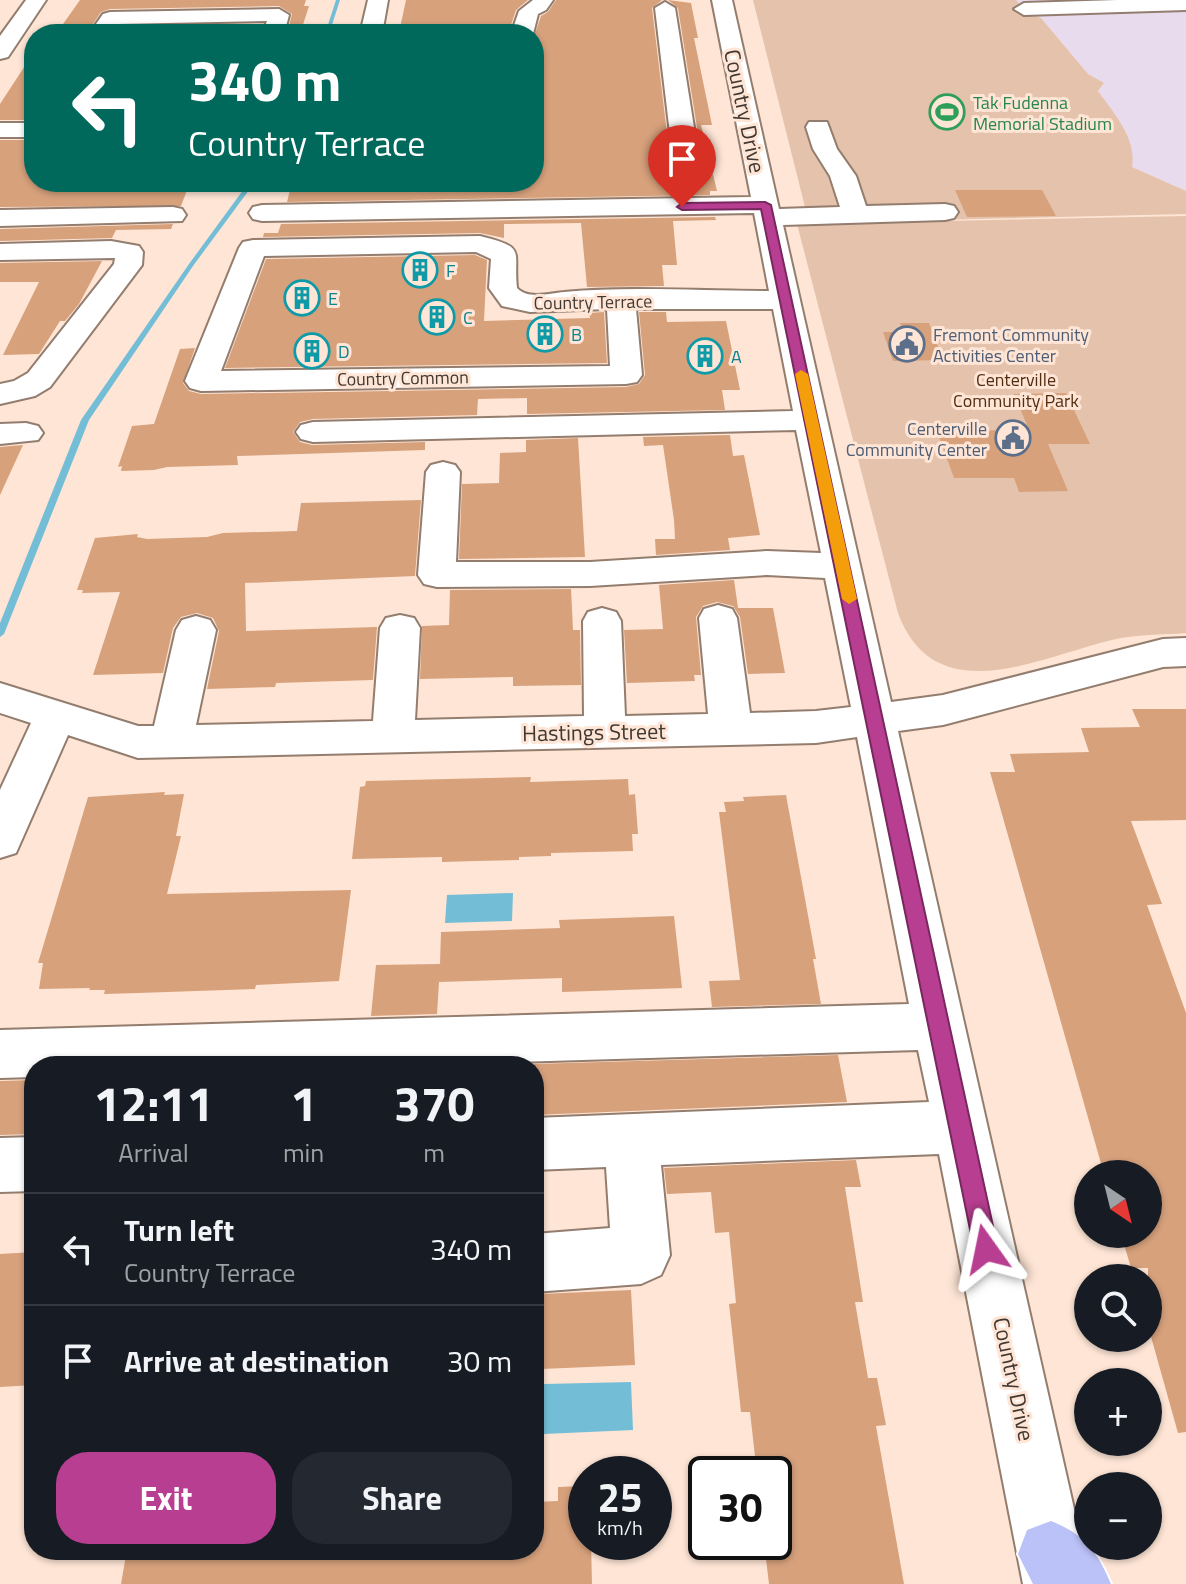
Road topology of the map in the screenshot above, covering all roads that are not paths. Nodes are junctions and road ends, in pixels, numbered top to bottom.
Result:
1 (36, 0) edge
2 (378, 0) edge
3 (543, 0) edge
4 (722, 0) edge
5 (1186, 4) edge
6 (665, 8) dead end
7 (140, 9) edge
8 (1024, 9) dead end
9 (106, 24) edge
10 (276, 24) edge
11 (373, 24) edge
12 (525, 24) edge
13 (3, 43) edge
14 (710, 45) junction
15 (670, 46) junction
16 (818, 127) dead end
17 (0, 130) edge
18 (24, 130) edge
19 (729, 137) junction
20 (767, 211) junction
21 (945, 212) dead end
22 (262, 213) dead end
23 (173, 215) dead end
24 (856, 215) junction
25 (0, 218) edge
26 (253, 248) joint
27 (0, 252) edge
28 (786, 300) junction
29 (621, 301) junction
30 (0, 394) edge
31 (811, 420) junction
32 (313, 432) dead end
33 (443, 472) dead end
34 (842, 566) junction
35 (718, 618) dead end
36 (602, 621) dead end
37 (400, 628) dead end
38 (196, 630) dead end
39 (1186, 652) edge
40 (0, 698) edge
41 (55, 716) junction
42 (875, 717) junction
43 (731, 729) junction
44 (605, 732) junction
45 (393, 737) junction
46 (171, 742) junction
47 (0, 840) edge
48 (939, 1026) junction
49 (0, 1054) edge
50 (960, 1127) junction
51 (631, 1140) junction
52 (544, 1144) edge
53 (24, 1164) edge
54 (0, 1165) edge
55 (544, 1262) edge
56 (1057, 1577) edge

1 - 13 street
2 - 11 street
3 - 12 street
4 - 14 street, Country Drive
5 - 8 street
6 - 15 street
7 - 9 street
7 - 10 street
14 - 15 street
14 - 19 street, Country Drive
15 - 19 street
16 - 24 street
17 - 18 street
19 - 20 street, Country Drive
20 - 22 street
20 - 24 street
20 - 28 street, Country Drive
21 - 24 street
23 - 25 street
26 - 29 street, Country Terrace
26 - 29 street, Country Common
27 - 30 street
28 - 29 street, Country Terrace
28 - 31 street, Country Drive
31 - 32 street
31 - 34 street, Country Drive
33 - 34 street
34 - 42 street, Country Drive
35 - 43 street
36 - 44 street
37 - 45 street
38 - 46 street
39 - 42 street, Hastings Street
40 - 41 street, Hastings Street
41 - 46 street, Hastings Street
41 - 47 street
42 - 43 street, Hastings Street
42 - 48 street, Country Drive
43 - 44 street, Hastings Street
44 - 45 street, Hastings Street
45 - 46 street, Hastings Street
48 - 49 street
48 - 50 street, Country Drive
50 - 51 street
50 - 56 street, Country Drive
51 - 52 street
51 - 55 street
53 - 54 street

